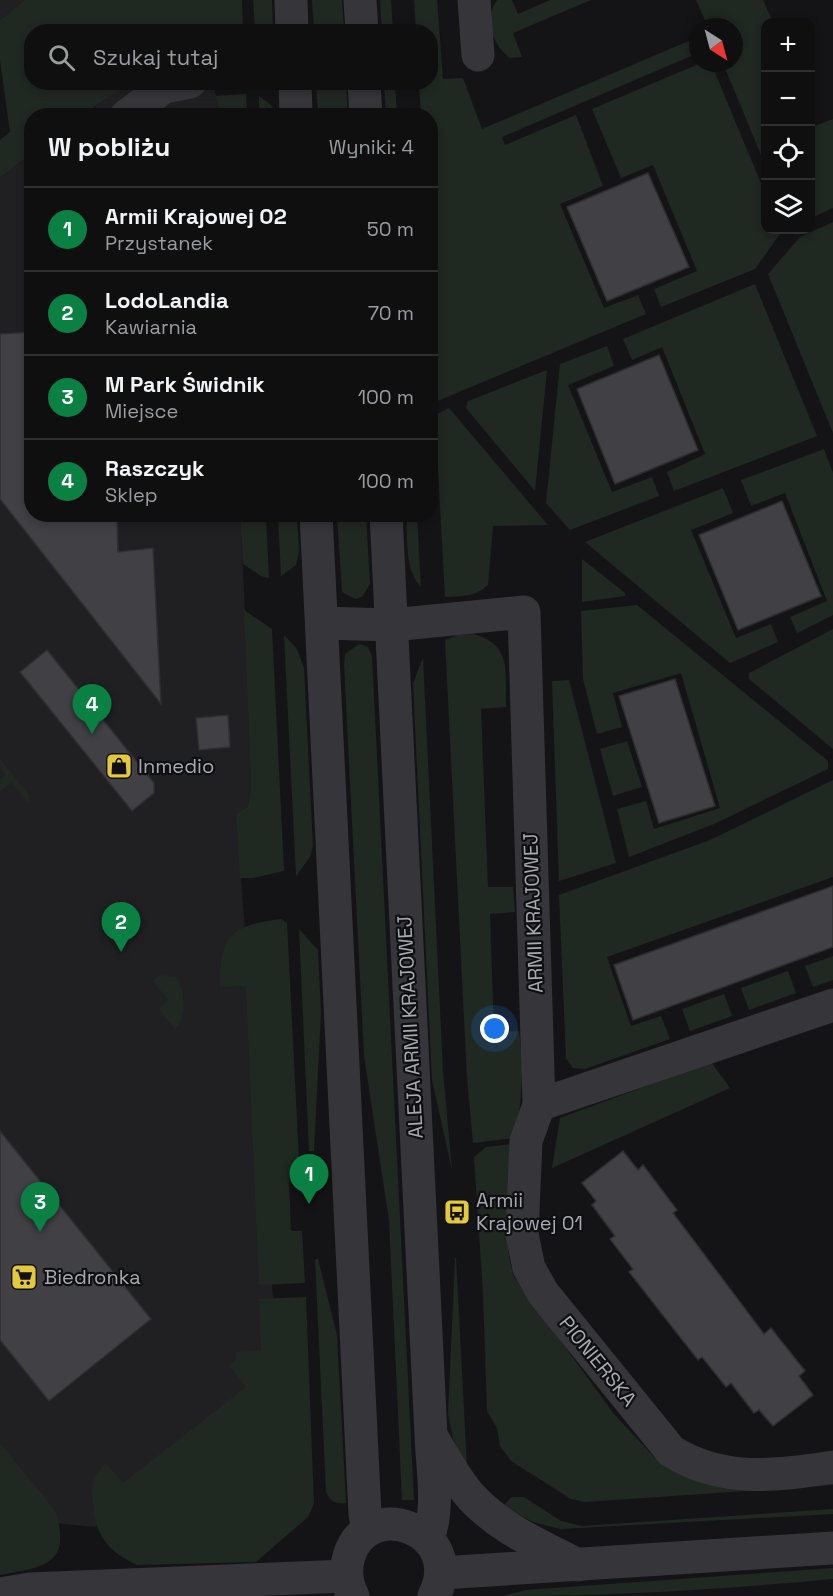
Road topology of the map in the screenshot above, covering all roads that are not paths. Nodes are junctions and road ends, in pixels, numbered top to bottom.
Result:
1 (291, 0) edge
2 (360, 0) edge
3 (474, 0) edge
4 (292, 24) edge
5 (362, 24) edge
6 (478, 56) dead end
7 (160, 90) edge
8 (295, 90) edge
9 (364, 90) edge
10 (136, 108) edge
11 (296, 108) edge
12 (366, 108) edge
13 (316, 522) edge
14 (386, 522) edge
15 (322, 623) junction
16 (392, 625) junction
17 (833, 1005) edge
18 (539, 1105) junction
19 (431, 1435) junction
20 (833, 1467) edge
21 (368, 1530) junction
22 (428, 1538) junction
23 (833, 1548) edge
24 (578, 1565) junction
25 (438, 1585) edge
26 (350, 1586) edge
27 (0, 1594) edge

1 - 4 street
2 - 5 street
3 - 6 street
7 - 10 street
8 - 11 street
9 - 12 street
13 - 15 street
14 - 16 street, ALEJA ARMII KRAJOWEJ
15 - 16 street, ARMII KRAJOWEJ
15 - 21 street
16 - 18 street, ARMII KRAJOWEJ
16 - 19 street, ALEJA ARMII KRAJOWEJ
17 - 18 street
18 - 20 street, PIONIERSKA
19 - 22 street, ALEJA ARMII KRAJOWEJ
19 - 24 street
21 - 22 street
21 - 26 street
22 - 25 street
23 - 24 street
24 - 25 street
26 - 27 street

